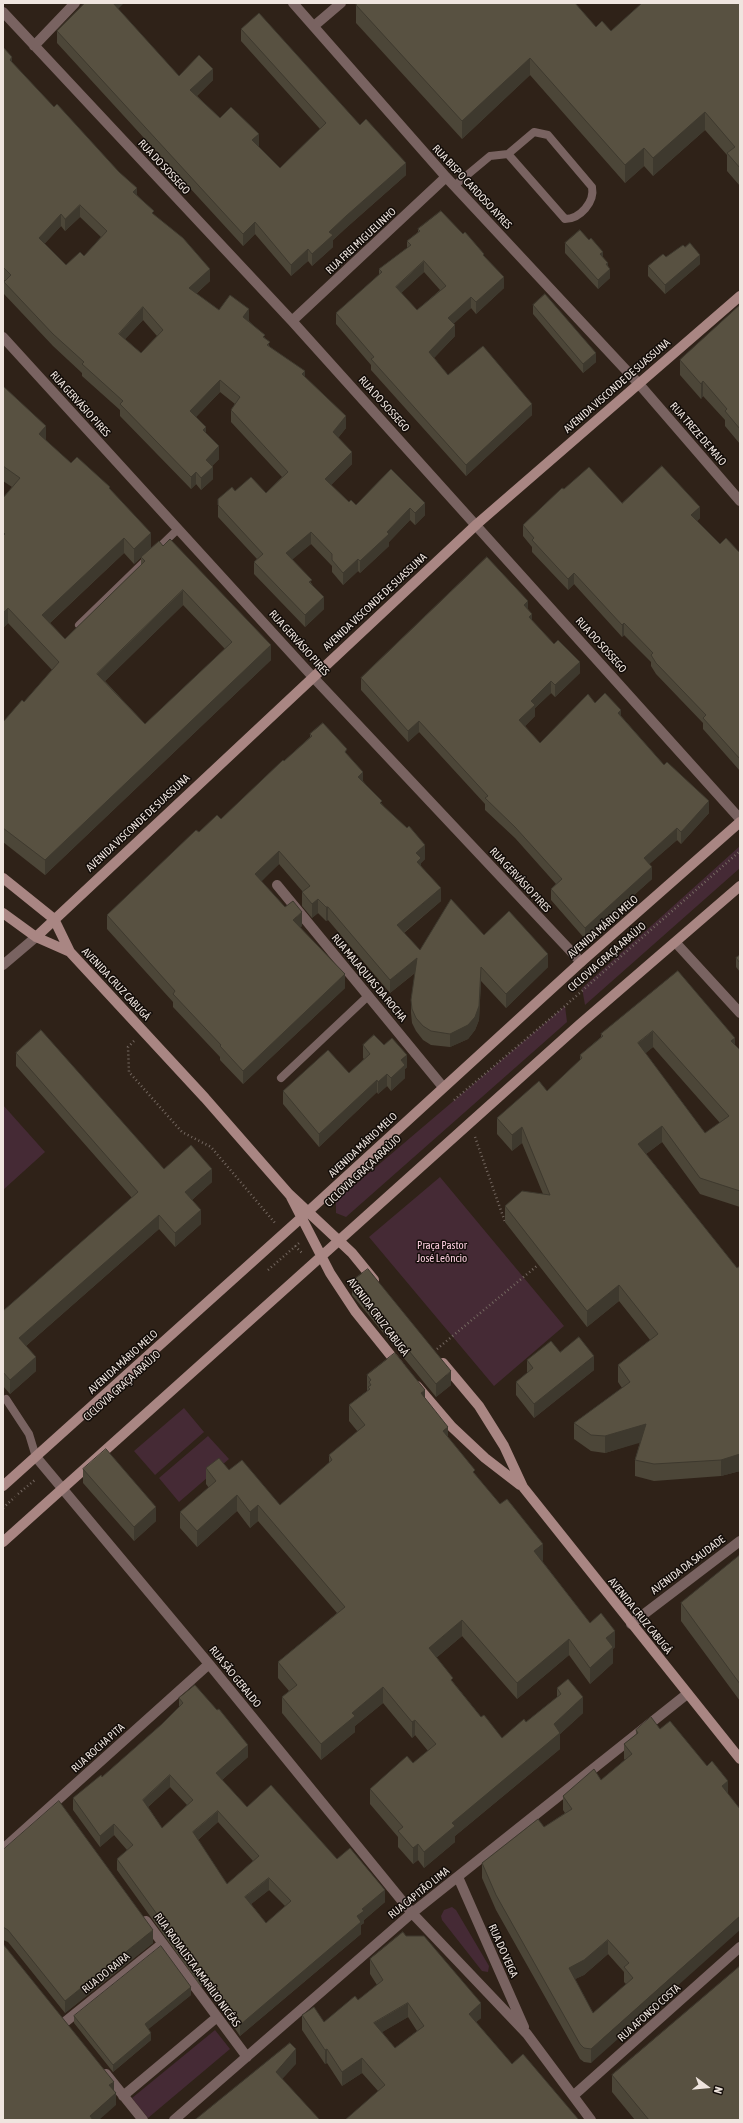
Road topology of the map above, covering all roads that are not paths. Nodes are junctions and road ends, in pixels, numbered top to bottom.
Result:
1 (75, 3) edge
2 (293, 3) edge
3 (340, 3) edge
4 (3, 12) edge
5 (314, 26) junction
6 (34, 46) junction
7 (508, 154) junction
8 (446, 178) junction
9 (454, 186) junction
10 (740, 296) edge
11 (292, 321) junction
12 (3, 336) edge
13 (638, 384) junction
14 (740, 501) edge
15 (477, 524) junction
16 (178, 529) junction
17 (79, 625) edge
18 (312, 676) junction
19 (740, 819) edge
20 (740, 822) edge
21 (3, 878) edge
22 (276, 885) dead end
23 (740, 886) edge
24 (3, 913) edge
25 (54, 919) junction
26 (36, 937) junction
27 (676, 942) junction
28 (70, 952) junction
29 (581, 962) junction
30 (3, 965) edge
31 (368, 996) junction
32 (740, 1013) edge
33 (281, 1078) dead end
34 (443, 1087) junction
35 (305, 1214) junction
36 (340, 1241) junction
37 (321, 1256) junction
38 (378, 1285) edge
39 (434, 1352) edge
40 (6, 1399) dead end
41 (36, 1457) junction
42 (3, 1486) edge
43 (523, 1487) junction
44 (64, 1488) junction
45 (740, 1541) edge
46 (3, 1542) edge
47 (631, 1624) junction
48 (209, 1664) junction
49 (687, 1694) junction
50 (740, 1759) edge
51 (3, 1848) edge
52 (458, 1877) junction
53 (140, 1912) edge
54 (412, 1913) junction
55 (162, 1944) junction
56 (740, 1947) edge
57 (216, 2018) junction
58 (65, 2022) edge
59 (527, 2034) junction
60 (247, 2057) junction
61 (99, 2065) edge
62 (123, 2096) junction
63 (573, 2096) junction
64 (143, 2120) edge
65 (174, 2120) edge
66 (591, 2120) edge

1 - 6 street
2 - 5 street, RUA BISPO CARDOSO AYRES
3 - 5 street
4 - 6 street, RUA DO SOSSEGO
5 - 8 street, RUA BISPO CARDOSO AYRES
6 - 11 street, RUA DO SOSSEGO
7 - 7 lane
7 - 9 lane
8 - 9 street, RUA BISPO CARDOSO AYRES
8 - 11 street, RUA FREI MIGUELINHO
9 - 13 street, RUA BISPO CARDOSO AYRES
10 - 13 main road, AVENIDA VISCONDE DE SUASSUNA
11 - 15 street, RUA DO SOSSEGO
12 - 16 street, RUA GERVÁSIO PIRES
13 - 14 street, RUA TREZE DE MAIO
13 - 15 main road, AVENIDA VISCONDE DE SUASSUNA
15 - 18 main road, AVENIDA VISCONDE DE SUASSUNA
15 - 19 street, RUA DO SOSSEGO
16 - 17 lane
16 - 18 street, RUA GERVÁSIO PIRES
18 - 25 main road, AVENIDA VISCONDE DE SUASSUNA
18 - 29 street, RUA GERVÁSIO PIRES
20 - 29 main road, AVENIDA MÁRIO MELO
21 - 25 main road, AVENIDA CRUZ CABUGÁ
22 - 31 street, RUA MALAQUIAS DA ROCHA
23 - 27 main road
24 - 26 main road, AVENIDA CRUZ CABUGÁ
25 - 26 main road, AVENIDA VISCONDE DE SUASSUNA
25 - 28 main road, AVENIDA CRUZ CABUGÁ
26 - 28 main road, AVENIDA CRUZ CABUGÁ
26 - 30 street
27 - 32 street
27 - 36 main road
28 - 35 main road, AVENIDA CRUZ CABUGÁ
29 - 34 main road, AVENIDA MÁRIO MELO
31 - 33 lane
31 - 34 street, RUA MALAQUIAS DA ROCHA
34 - 35 main road, AVENIDA MÁRIO MELO
35 - 36 main road, AVENIDA CRUZ CABUGÁ
35 - 37 main road, AVENIDA CRUZ CABUGÁ
35 - 41 main road, AVENIDA MÁRIO MELO
36 - 37 main road
36 - 38 main road, AVENIDA CRUZ CABUGÁ
37 - 43 main road, AVENIDA CRUZ CABUGÁ
37 - 44 main road
39 - 43 main road, AVENIDA CRUZ CABUGÁ
40 - 41 lane
41 - 42 main road, AVENIDA MÁRIO MELO
41 - 44 street, RUA SÃO GERALDO
43 - 47 main road, AVENIDA CRUZ CABUGÁ
44 - 46 main road
44 - 48 street, RUA SÃO GERALDO
45 - 47 street, AVENIDA DA SAUDADE
47 - 49 main road, AVENIDA CRUZ CABUGÁ
48 - 51 street, RUA ROCHA PITA
48 - 54 street, RUA SÃO GERALDO
49 - 50 main road, AVENIDA CRUZ CABUGÁ
49 - 52 street, RUA CAPITÃO LIMA
52 - 54 street, RUA CAPITÃO LIMA
52 - 59 street, RUA DO VEIGA
53 - 55 street, RUA RADIALISTA AMARÍLIO NICÉAS
54 - 59 street, RUA DO VEIGA
54 - 60 street, RUA CAPITÃO LIMA
55 - 57 street, RUA RADIALISTA AMARÍLIO NICÉAS
55 - 58 street, RUA DO RAIRA
56 - 63 street, RUA AFONSO COSTA
57 - 60 street, RUA RADIALISTA AMARÍLIO NICÉAS
57 - 62 street
59 - 63 street, RUA DO VEIGA
60 - 65 street, RUA CAPITÃO LIMA
61 - 62 street
62 - 64 street
63 - 66 street, RUA DO VEIGA

